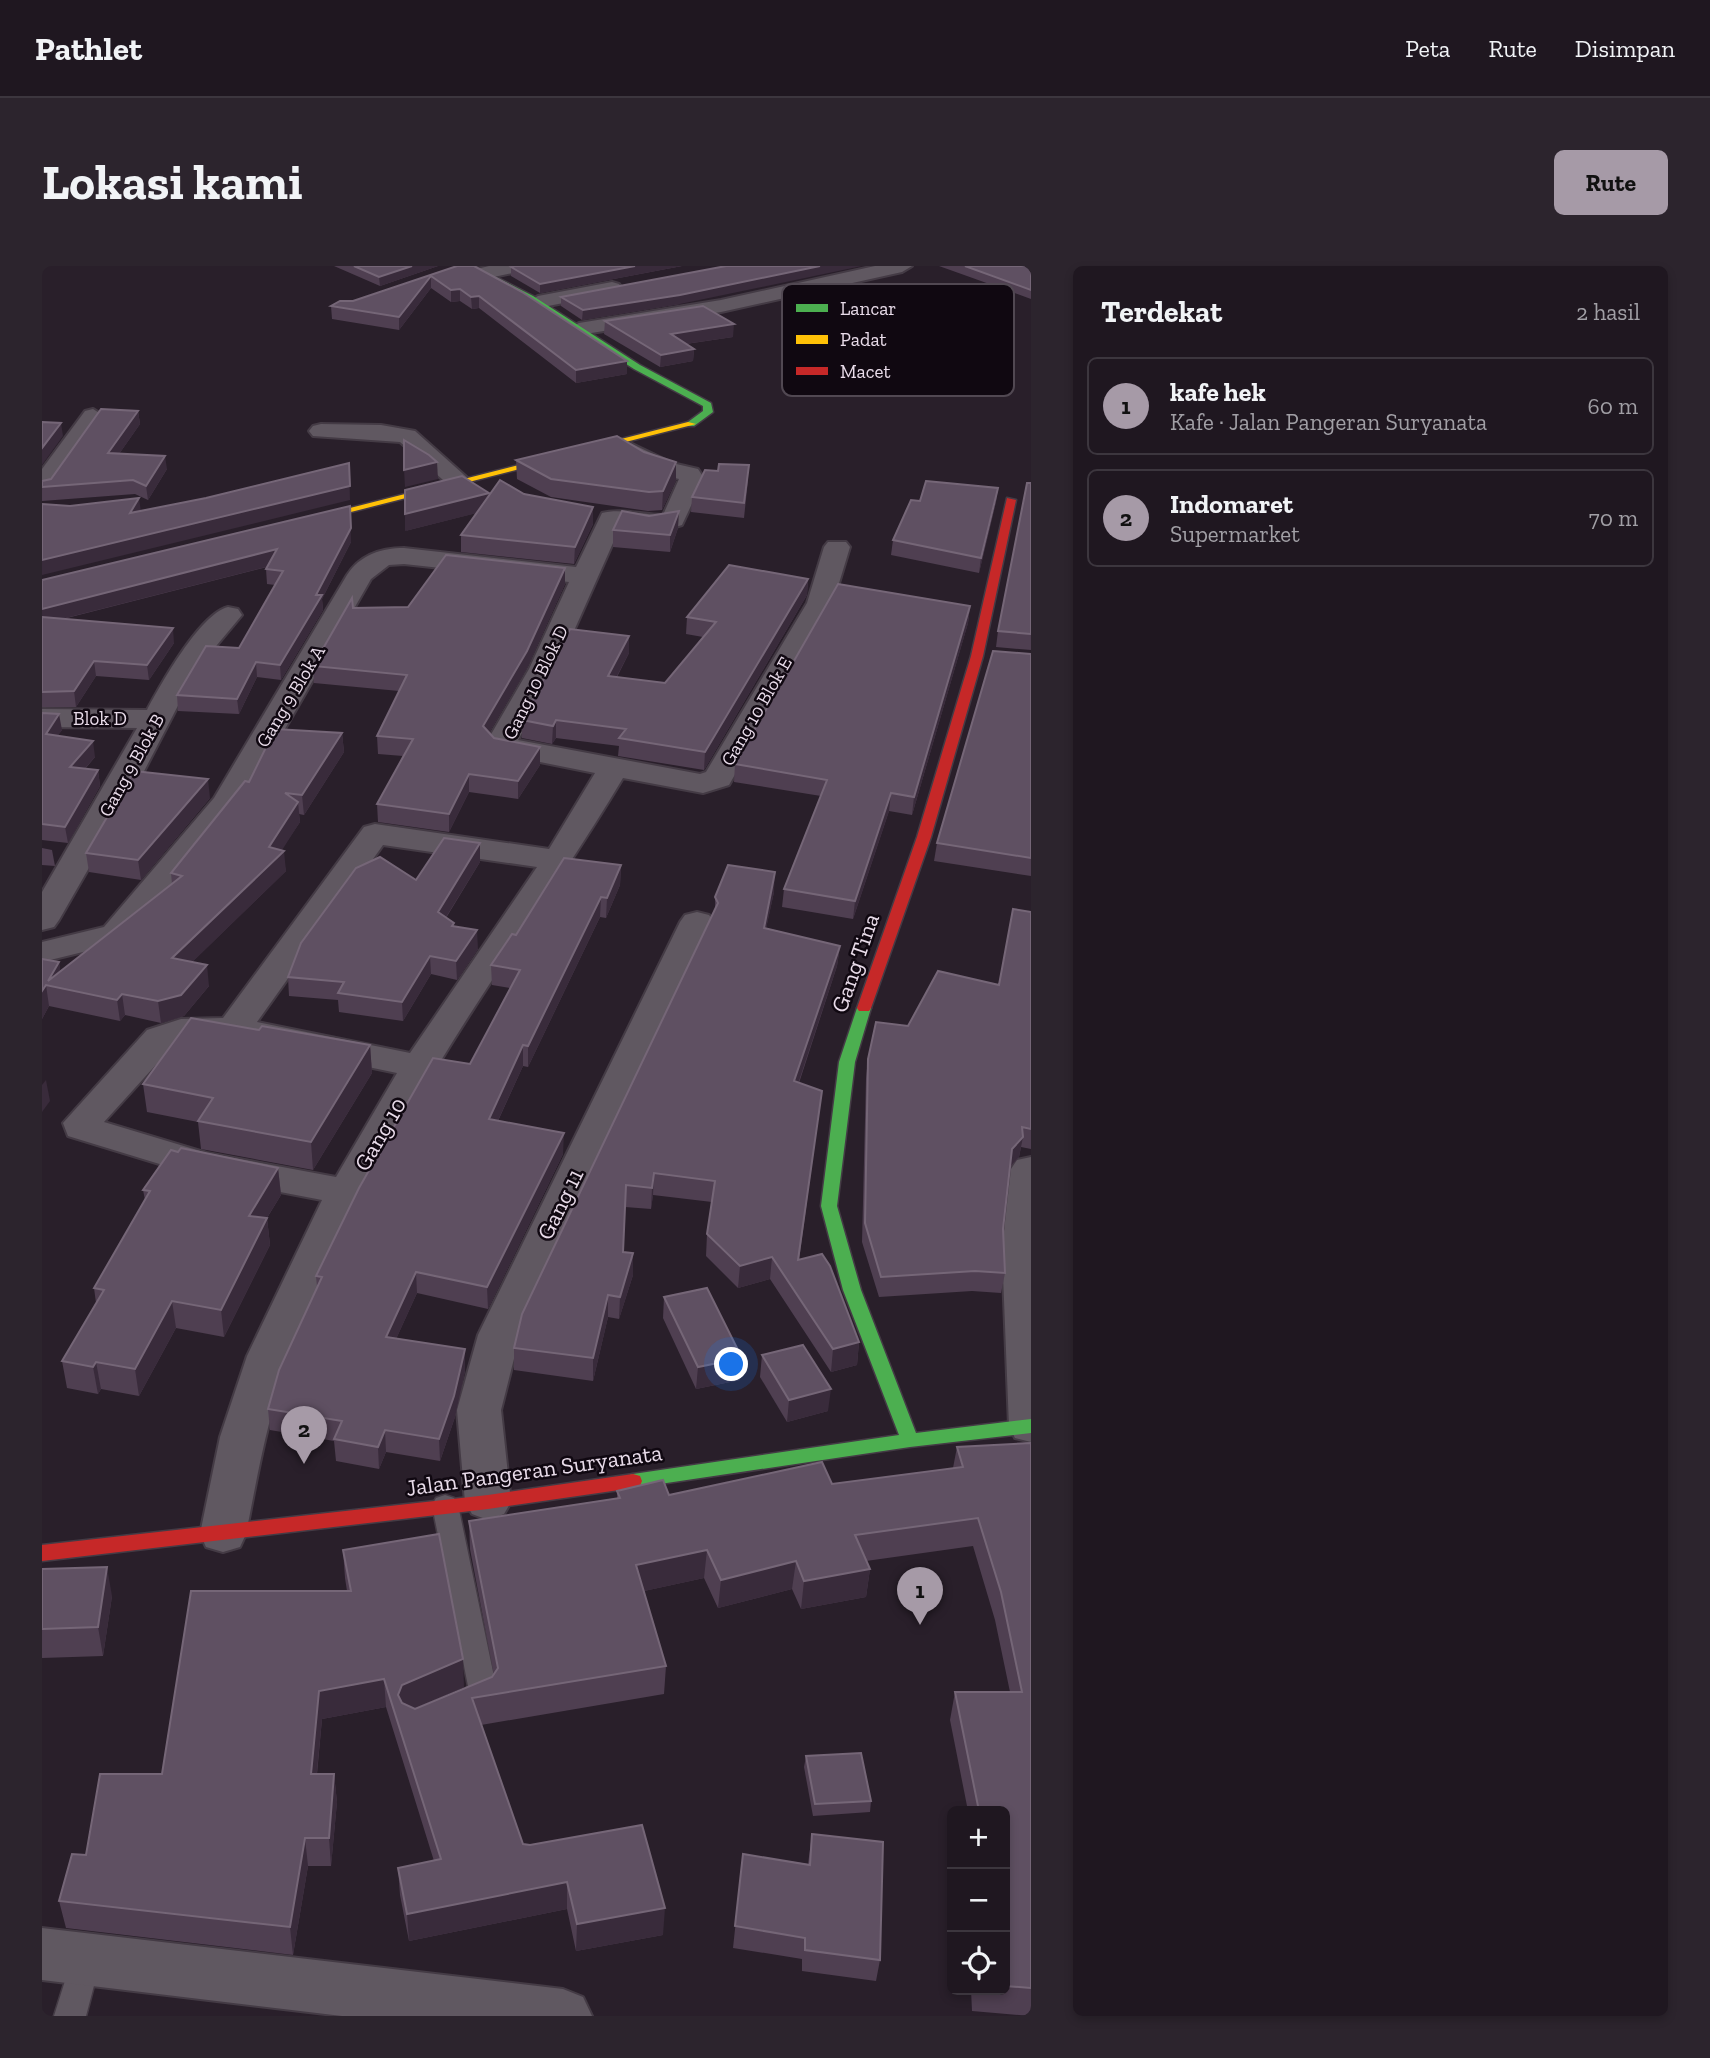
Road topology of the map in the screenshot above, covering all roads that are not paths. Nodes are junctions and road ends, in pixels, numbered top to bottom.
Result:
1 (520, 266) edge
2 (902, 266) edge
3 (467, 269) edge
4 (850, 270) edge
5 (632, 284) edge
6 (800, 284) edge
7 (782, 289) edge
8 (538, 302) junction
9 (579, 329) junction
10 (93, 416) edge
11 (321, 431) dead end
12 (620, 444) junction
13 (486, 476) junction
14 (460, 482) junction
15 (516, 493) edge
16 (1011, 500) dead end
17 (45, 501) edge
18 (278, 527) edge
19 (837, 547) dead end
20 (585, 576) junction
21 (228, 615) dead end
22 (42, 718) edge
23 (158, 719) junction
24 (613, 769) junction
25 (42, 852) edge
26 (79, 858) junction
27 (558, 860) junction
28 (42, 920) edge
29 (697, 922) dead end
30 (42, 952) edge
31 (234, 1028) junction
32 (419, 1066) junction
33 (1031, 1169) edge
34 (346, 1192) junction
35 (1031, 1426) edge
36 (910, 1440) junction
37 (488, 1502) junction
38 (445, 1506) junction
39 (223, 1534) junction
40 (42, 1553) edge
41 (441, 1713) edge
42 (64, 1957) edge
43 (70, 2016) edge
44 (563, 2016) edge

1 - 3 street
2 - 4 street
3 - 8 street
4 - 6 street
5 - 8 street
7 - 9 street
8 - 9 street
9 - 12 street
10 - 17 street
11 - 14 street
12 - 13 street
12 - 20 street, Gang 10 Blok D
13 - 14 street
13 - 15 street
14 - 18 street
16 - 36 street, Gang Tina
19 - 24 street, Gang 10 Blok E
20 - 24 street, Gang 10 Blok D
20 - 30 street, Gang 9 Blok A
21 - 23 street, Gang 9 Blok B
22 - 23 street, Blok D
23 - 26 street, Gang 9 Blok B
24 - 27 street, Gang 10
25 - 26 street
26 - 28 street, Gang 9 Blok B
27 - 31 street
27 - 32 street, Gang 10
29 - 37 street, Gang 11
31 - 32 street
31 - 34 street
32 - 34 street, Gang 10
33 - 35 street
34 - 39 street, Gang 10
35 - 36 street, Jalan Pangeran Suryanata
36 - 37 street, Jalan Pangeran Suryanata
37 - 38 street, Jalan Pangeran Suryanata
38 - 39 street, Jalan Pangeran Suryanata
38 - 41 lane
39 - 40 street, Jalan Pangeran Suryanata
42 - 43 lane
42 - 44 street

